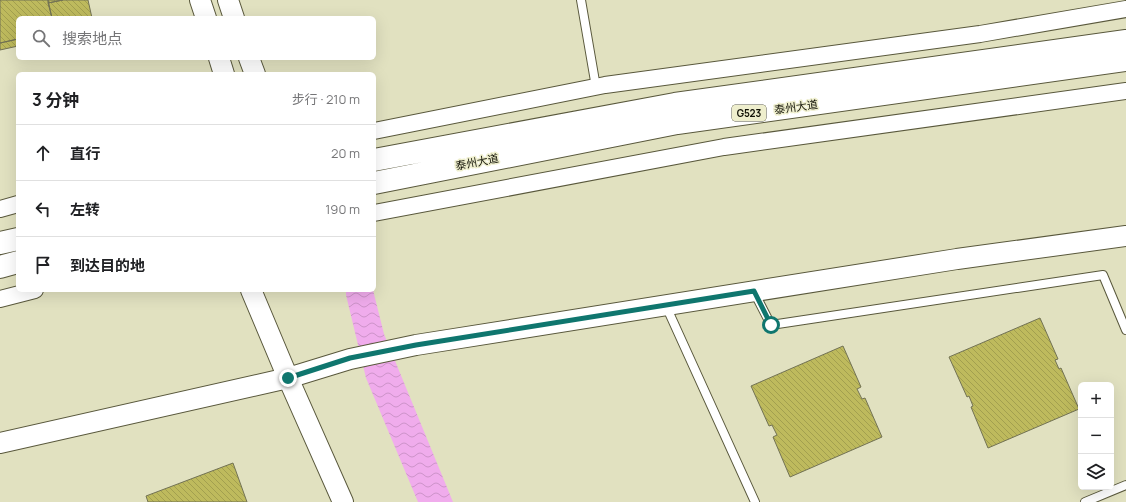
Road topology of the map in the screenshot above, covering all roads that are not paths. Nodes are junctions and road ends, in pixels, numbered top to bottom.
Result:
1 (200, 0) edge
2 (228, 0) edge
3 (581, 0) edge
4 (1126, 9) edge
5 (205, 16) edge
6 (233, 16) edge
7 (1126, 41) edge
8 (220, 60) edge
9 (250, 60) edge
10 (1126, 60) edge
11 (223, 72) edge
12 (253, 72) edge
13 (596, 87) junction
14 (1126, 91) edge
15 (376, 131) edge
16 (376, 160) edge
17 (376, 183) edge
18 (16, 204) edge
19 (0, 208) edge
20 (376, 213) edge
21 (1126, 236) edge
22 (16, 239) edge
23 (0, 243) edge
24 (16, 263) edge
25 (0, 267) edge
26 (754, 291) junction
27 (28, 292) edge
28 (252, 292) edge
29 (0, 299) edge
30 (666, 306) junction
31 (1126, 330) edge
32 (288, 378) junction
33 (0, 443) edge
34 (1126, 485) edge
35 (343, 502) edge
36 (755, 502) edge
37 (1086, 502) edge

1 - 5 street
2 - 6 street
3 - 13 lane
4 - 13 street
7 - 16 highway, 泰州大道 / G523
8 - 11 street
9 - 12 street
10 - 17 highway, 泰州大道 / G523
13 - 15 street
14 - 20 street
18 - 19 street
21 - 26 street
22 - 23 highway
24 - 25 highway
26 - 30 street
26 - 31 lane
27 - 29 street
28 - 32 street
30 - 32 street
30 - 36 lane
32 - 33 street
32 - 35 street
34 - 37 lane

